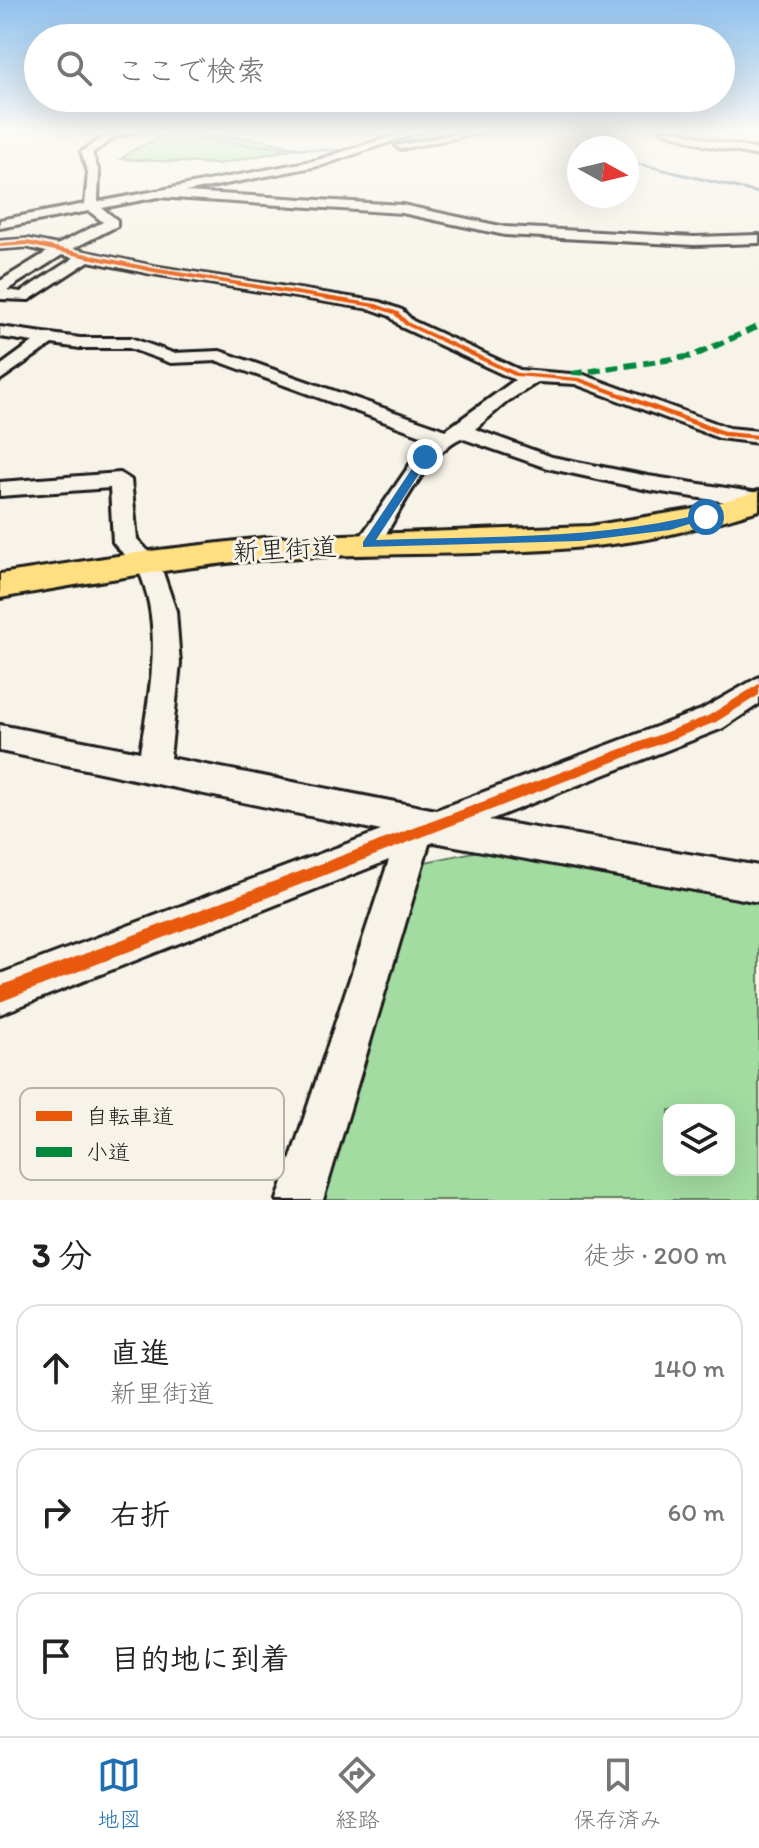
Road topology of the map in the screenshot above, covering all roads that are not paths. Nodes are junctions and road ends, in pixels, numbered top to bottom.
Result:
1 (94, 186) edge
2 (200, 186) edge
3 (158, 194) junction
4 (91, 206) junction
5 (0, 224) edge
6 (759, 239) edge
7 (36, 244) junction
8 (0, 245) edge
9 (61, 249) junction
10 (88, 255) junction
11 (12, 259) dead end
12 (0, 291) edge
13 (0, 332) edge
14 (49, 338) junction
15 (0, 375) edge
16 (533, 377) junction
17 (454, 434) junction
18 (759, 437) edge
19 (0, 489) edge
20 (759, 500) edge
21 (367, 545) junction
22 (147, 562) junction
23 (0, 586) edge
24 (759, 689) edge
25 (0, 738) edge
26 (153, 767) junction
27 (426, 830) junction
28 (759, 884) edge
29 (0, 994) edge
30 (300, 1200) edge

1 - 4 street
2 - 3 street
3 - 4 street
3 - 6 street
4 - 5 street
4 - 9 street
7 - 8 street
7 - 9 street
7 - 11 street
9 - 10 street
9 - 12 street
10 - 12 street
10 - 16 street
13 - 14 street
14 - 15 street
14 - 17 street
16 - 17 street
16 - 18 street
17 - 20 street
17 - 21 street
19 - 22 street
20 - 21 main road, 新里街道
21 - 22 main road, 新里街道
22 - 23 main road, 新里街道
22 - 26 street
24 - 27 street
25 - 26 street
26 - 27 street
27 - 28 street
27 - 29 street
27 - 30 street

